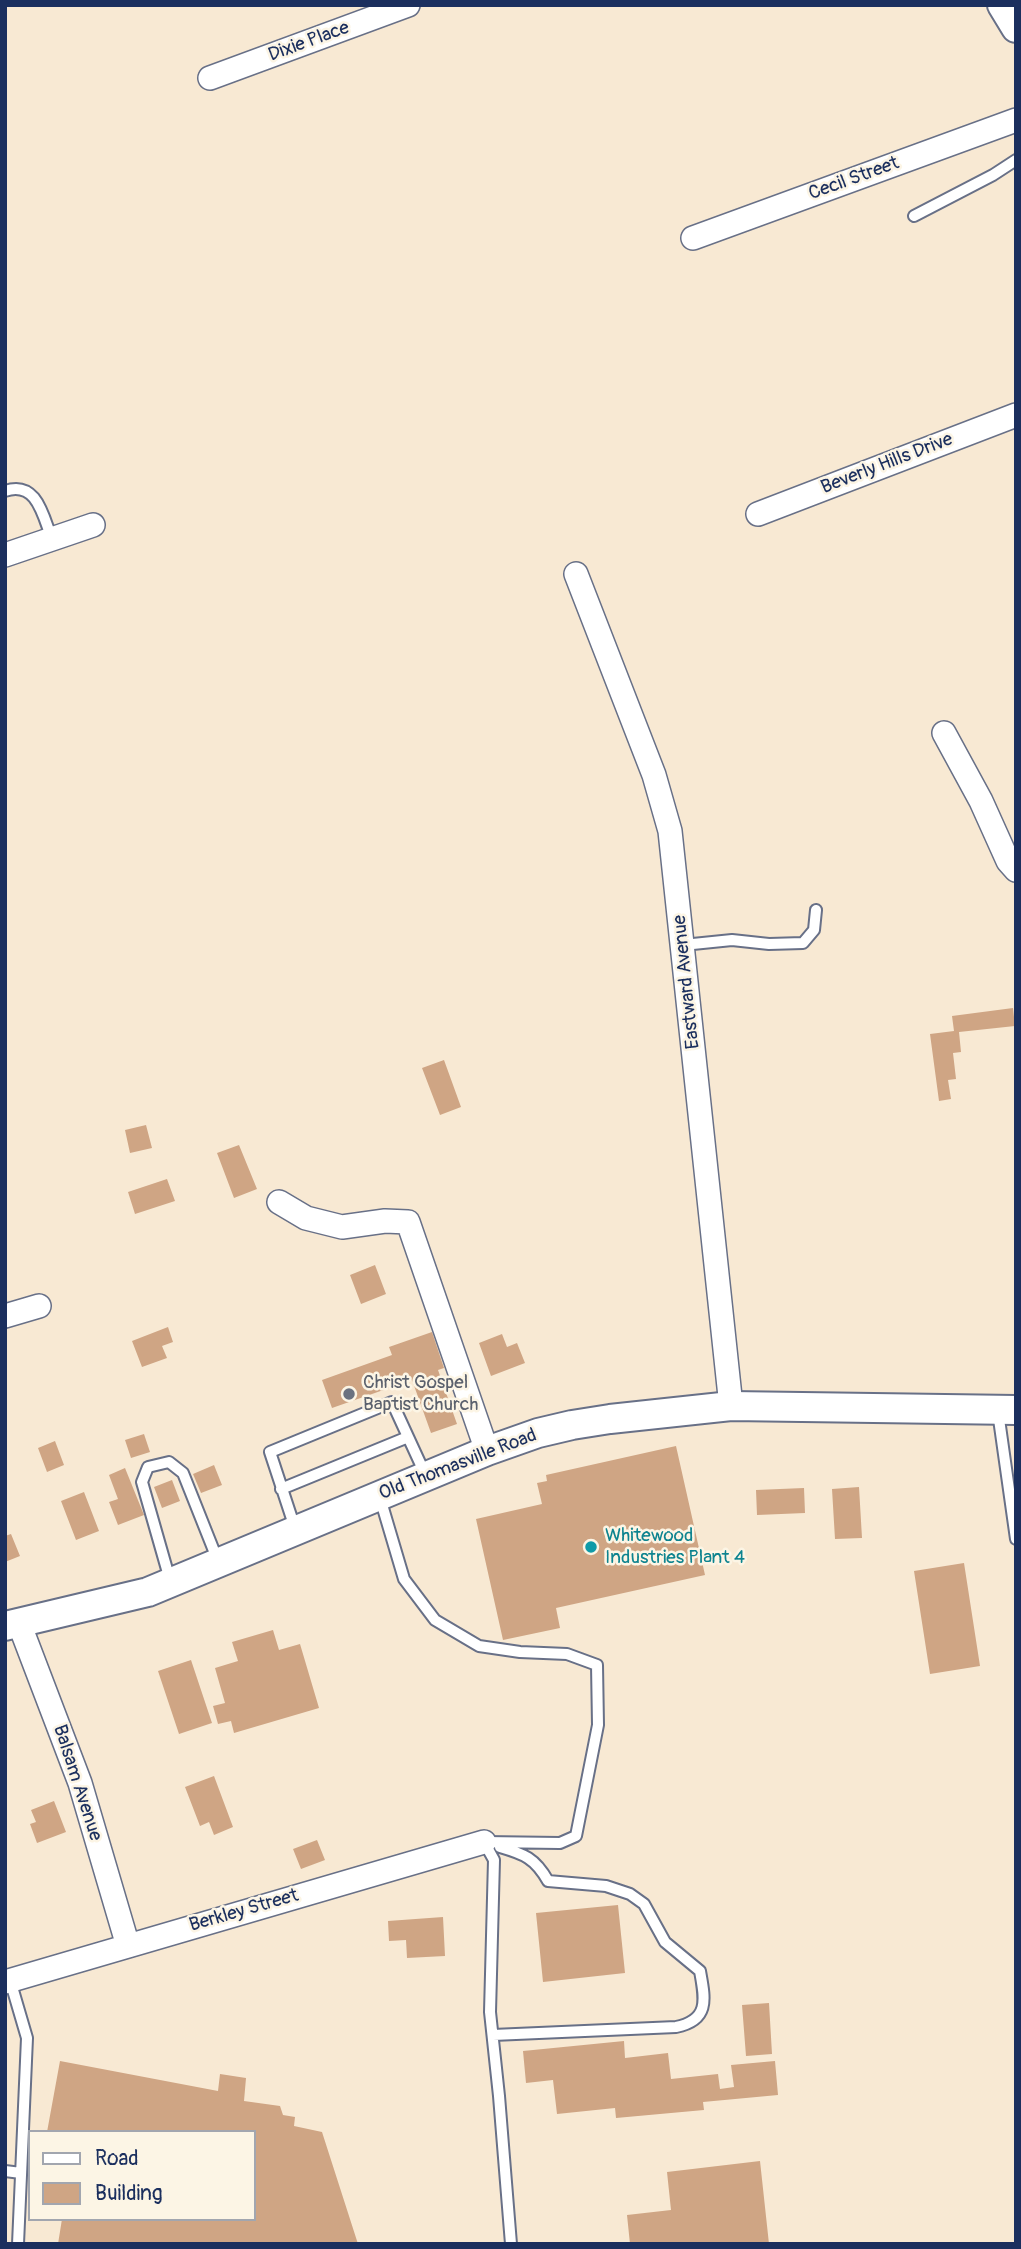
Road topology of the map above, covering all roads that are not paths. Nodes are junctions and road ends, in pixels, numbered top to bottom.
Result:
1 (408, 5) edge
2 (1002, 5) edge
3 (1016, 27) edge
4 (210, 78) dead end
5 (1016, 120) edge
6 (1016, 160) edge
7 (914, 216) dead end
8 (693, 238) dead end
9 (1016, 415) edge
10 (5, 491) edge
11 (758, 514) dead end
12 (93, 525) dead end
13 (52, 539) junction
14 (5, 555) edge
15 (576, 574) dead end
16 (944, 733) dead end
17 (1016, 870) edge
18 (816, 910) dead end
19 (683, 945) junction
20 (279, 1202) dead end
21 (39, 1306) dead end
22 (5, 1316) edge
23 (731, 1406) junction
24 (1007, 1410) edge
25 (408, 1437) junction
26 (487, 1451) junction
27 (426, 1476) junction
28 (281, 1489) junction
29 (380, 1496) junction
30 (296, 1531) junction
31 (1016, 1539) edge
32 (219, 1564) junction
33 (171, 1583) junction
34 (12, 1624) edge
35 (484, 1842) junction
36 (128, 1946) junction
37 (8, 1981) edge
38 (493, 2035) junction
39 (5, 2171) edge
40 (21, 2173) junction
41 (18, 2244) edge
42 (511, 2244) edge

1 - 4 street, Dixie Place
2 - 3 street
5 - 8 street, Cecil Street
6 - 7 lane
9 - 11 street, Beverly Hills Drive
10 - 13 lane
12 - 13 street
13 - 14 street
15 - 19 street, Eastward Avenue
16 - 17 street
18 - 19 lane
19 - 23 street, Eastward Avenue
20 - 26 street
21 - 22 street
23 - 24 street, Old Thomasville Road
23 - 26 street, Old Thomasville Road
24 - 31 lane
25 - 27 lane
25 - 28 lane
25 - 28 lane
26 - 27 street, Old Thomasville Road
27 - 29 street, Old Thomasville Road
28 - 30 lane
29 - 30 street, Old Thomasville Road
29 - 35 lane
30 - 32 street, Old Thomasville Road
32 - 33 street, Old Thomasville Road
32 - 33 lane
33 - 34 street, Old Thomasville Road
34 - 36 street, Balsam Avenue
35 - 36 street, Berkley Street
35 - 38 lane
35 - 38 lane
36 - 37 street, Berkley Street
37 - 40 lane
38 - 42 lane
39 - 40 lane
40 - 41 lane

